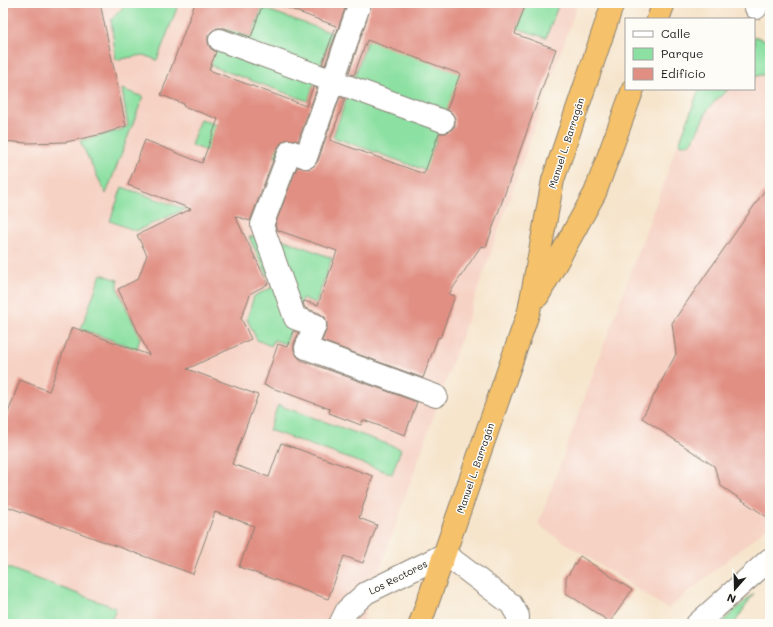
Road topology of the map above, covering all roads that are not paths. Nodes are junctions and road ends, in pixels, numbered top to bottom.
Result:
1 (360, 3) edge
2 (613, 3) edge
3 (664, 3) edge
4 (658, 18) edge
5 (220, 40) dead end
6 (332, 81) junction
7 (633, 90) edge
8 (443, 121) dead end
9 (529, 311) junction
10 (436, 396) dead end
11 (445, 554) junction
12 (768, 563) edge
13 (340, 624) edge
14 (420, 624) edge
15 (518, 624) edge
16 (697, 624) edge

1 - 6 street
2 - 9 highway, Manuel L. Barragán
3 - 4 highway
5 - 6 street
6 - 8 street
6 - 10 street
7 - 9 highway, Manuel L. Barragán
9 - 11 highway, Manuel L. Barragán
11 - 13 street, Los Rectores
11 - 14 highway, Manuel L. Barragán
11 - 15 street
12 - 16 street

